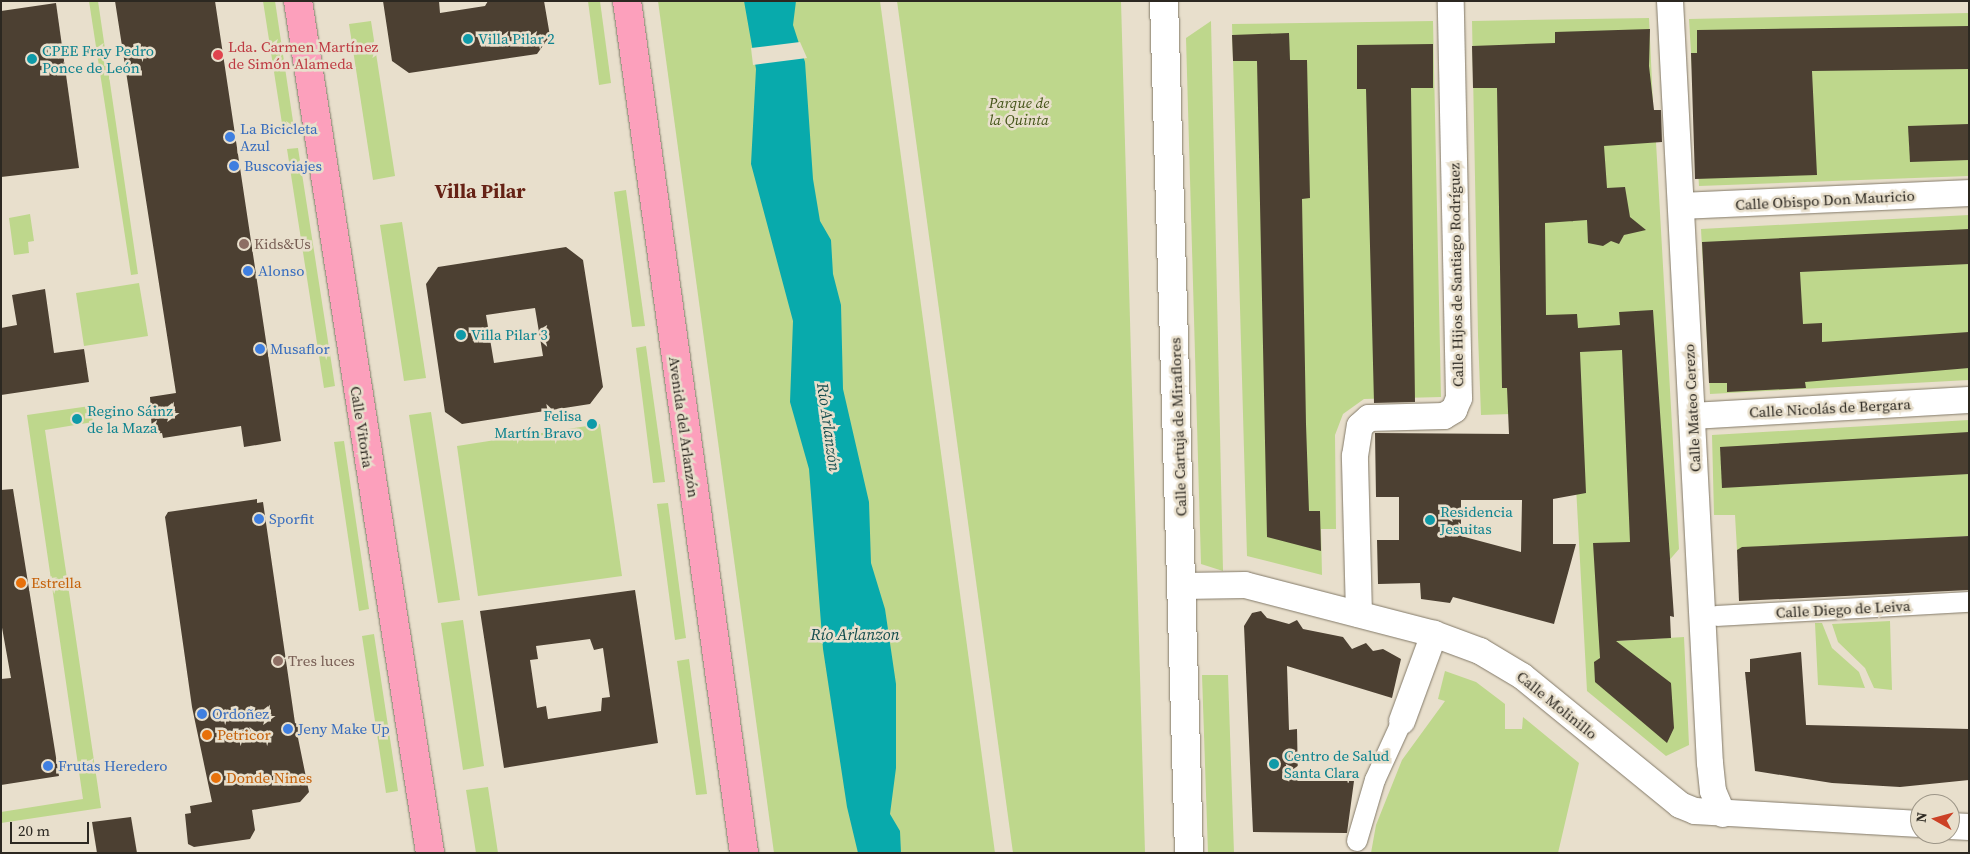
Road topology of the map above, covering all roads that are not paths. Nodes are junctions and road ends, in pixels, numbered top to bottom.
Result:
1 (298, 1) edge
2 (627, 1) edge
3 (1164, 1) edge
4 (1451, 1) edge
5 (1670, 1) edge
6 (1969, 193) edge
7 (1682, 206) junction
8 (1969, 400) edge
9 (1692, 416) junction
10 (1183, 586) junction
11 (1969, 602) edge
12 (1359, 614) junction
13 (1717, 616) dead end
14 (1434, 634) junction
15 (1402, 721) joint
16 (1723, 814) junction
17 (1910, 823) edge
18 (1357, 841) dead end
19 (430, 853) edge
20 (744, 853) edge
21 (1189, 853) edge

1 - 19 highway, Calle Vitoria
2 - 20 highway, Avenida del Arlanzón
3 - 10 street, Calle Cartuja de Miraflores
4 - 12 street, Calle Hijos de Santiago Rodríguez
5 - 7 street, Calle Mateo Cerezo
6 - 7 street, Calle Obispo Don Mauricio
7 - 9 street, Calle Mateo Cerezo
8 - 9 street, Calle Nicolás de Bergara
9 - 16 street, Calle Mateo Cerezo
10 - 12 street, Calle Molinillo
10 - 21 street, Calle Cartuja de Miraflores
11 - 13 street, Calle Diego de Leiva
12 - 14 street, Calle Molinillo
14 - 15 street
14 - 16 street, Calle Molinillo
15 - 18 street
16 - 17 street, Calle Molinillo

